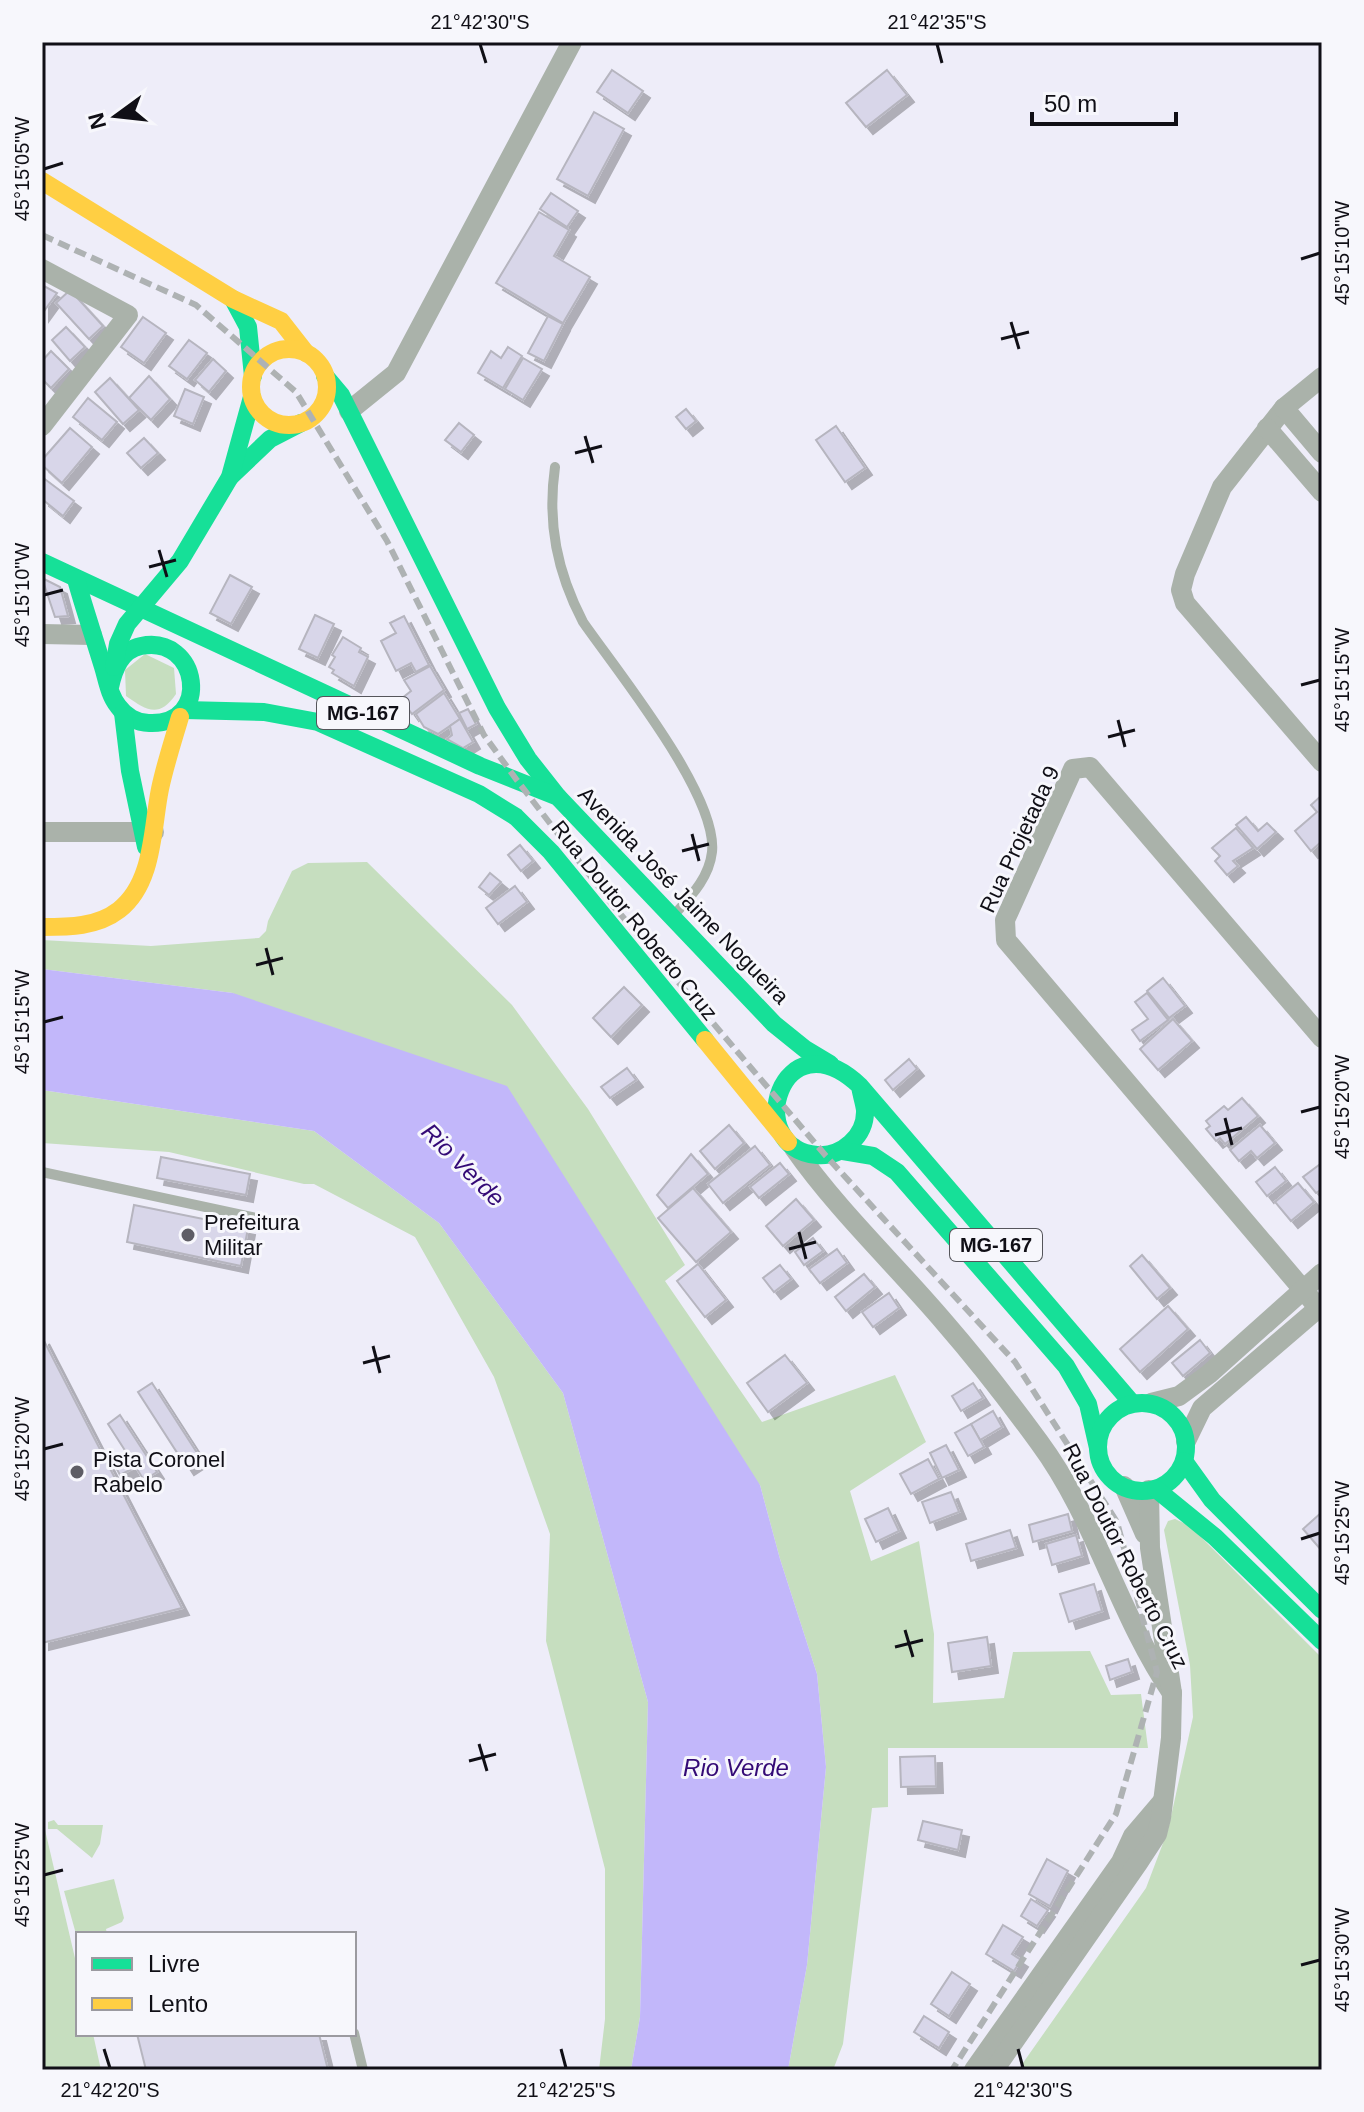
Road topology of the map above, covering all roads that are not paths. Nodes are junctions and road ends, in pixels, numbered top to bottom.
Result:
1 (572, 42) edge
2 (42, 181) edge
3 (42, 269) edge
4 (233, 299) junction
5 (306, 353) junction
6 (253, 376) junction
7 (325, 376) junction
8 (1322, 377) edge
9 (252, 397) junction
10 (1284, 408) junction
11 (349, 411) junction
12 (310, 418) junction
13 (42, 426) edge
14 (1267, 428) junction
15 (1322, 453) edge
16 (555, 467) dead end
17 (230, 477) junction
18 (1322, 492) edge
19 (180, 561) junction
20 (42, 562) edge
21 (76, 579) junction
22 (139, 609) junction
23 (173, 609) junction
24 (42, 634) edge
25 (92, 635) junction
26 (180, 655) junction
27 (114, 667) junction
28 (277, 674) junction
29 (110, 687) junction
30 (123, 713) junction
31 (182, 713) junction
32 (1322, 762) edge
33 (558, 797) junction
34 (42, 832) edge
35 (148, 832) junction
36 (673, 916) junction
37 (42, 927) edge
38 (1322, 1038) edge
39 (830, 1064) junction
40 (860, 1086) junction
41 (790, 1144) junction
42 (843, 1151) junction
43 (42, 1172) edge
44 (261, 1219) dead end
45 (1322, 1273) edge
46 (1303, 1290) junction
47 (1321, 1308) edge
48 (1142, 1403) junction
49 (1098, 1448) junction
50 (1185, 1451) junction
51 (1124, 1486) junction
52 (1152, 1490) junction
53 (1150, 1548) junction
54 (1322, 1610) edge
55 (1322, 1641) edge
56 (1172, 1693) junction
57 (1162, 1802) junction
58 (355, 2036) edge
59 (363, 2070) edge
60 (974, 2070) edge
61 (994, 2070) edge

1 - 11 street
2 - 4 main road
3 - 13 street
4 - 5 main road
4 - 6 main road
5 - 6 main road
5 - 7 main road
6 - 9 main road
7 - 11 main road
7 - 12 main road
8 - 10 street
9 - 12 main road
9 - 17 main road
10 - 14 street
10 - 15 street
11 - 12 main road
11 - 33 main road
12 - 17 main road
14 - 18 street
14 - 32 street
16 - 36 lane
17 - 19 main road
19 - 22 main road
19 - 23 main road
20 - 21 main road, Avenida José Jaime Nogueira / MG-167
21 - 22 main road, Avenida José Jaime Nogueira / MG-167
21 - 25 main road
22 - 23 main road, Avenida José Jaime Nogueira / MG-167
22 - 27 main road
23 - 26 main road
23 - 28 main road, Avenida José Jaime Nogueira / MG-167
24 - 25 street
25 - 29 main road
26 - 27 main road, MG-167
26 - 28 main road, Avenida José Jaime Nogueira / MG-167
26 - 31 main road
27 - 29 main road
28 - 33 main road, Avenida José Jaime Nogueira / MG-167
29 - 30 main road
30 - 31 main road
30 - 35 main road
31 - 35 main road
31 - 41 main road, Rua Doutor Roberto Cruz
33 - 36 main road, Avenida José Jaime Nogueira / MG-167
34 - 35 street
35 - 37 main road
36 - 39 main road, Avenida José Jaime Nogueira / MG-167
38 - 46 street, Rua Projetada 9
39 - 40 main road, Avenida José Jaime Nogueira / MG-167
39 - 41 main road
40 - 42 main road
40 - 48 main road, Avenida José Jaime Nogueira / MG-167
41 - 42 main road, MG-167
41 - 56 street, Rua Doutor Roberto Cruz
42 - 49 main road, MG-167
43 - 44 lane
45 - 46 street
46 - 47 street
46 - 48 street
47 - 50 street
48 - 49 main road
48 - 50 main road
49 - 51 main road
50 - 52 main road
50 - 54 main road
51 - 52 main road
51 - 53 street, Rua Doutor Roberto Cruz
52 - 53 street, Rua Doutor Roberto Cruz
52 - 55 main road
53 - 56 street, Rua Doutor Roberto Cruz
56 - 57 street, Rua Doutor Roberto Cruz
57 - 60 street
57 - 61 street, Rua Doutor Roberto Cruz
58 - 59 lane

